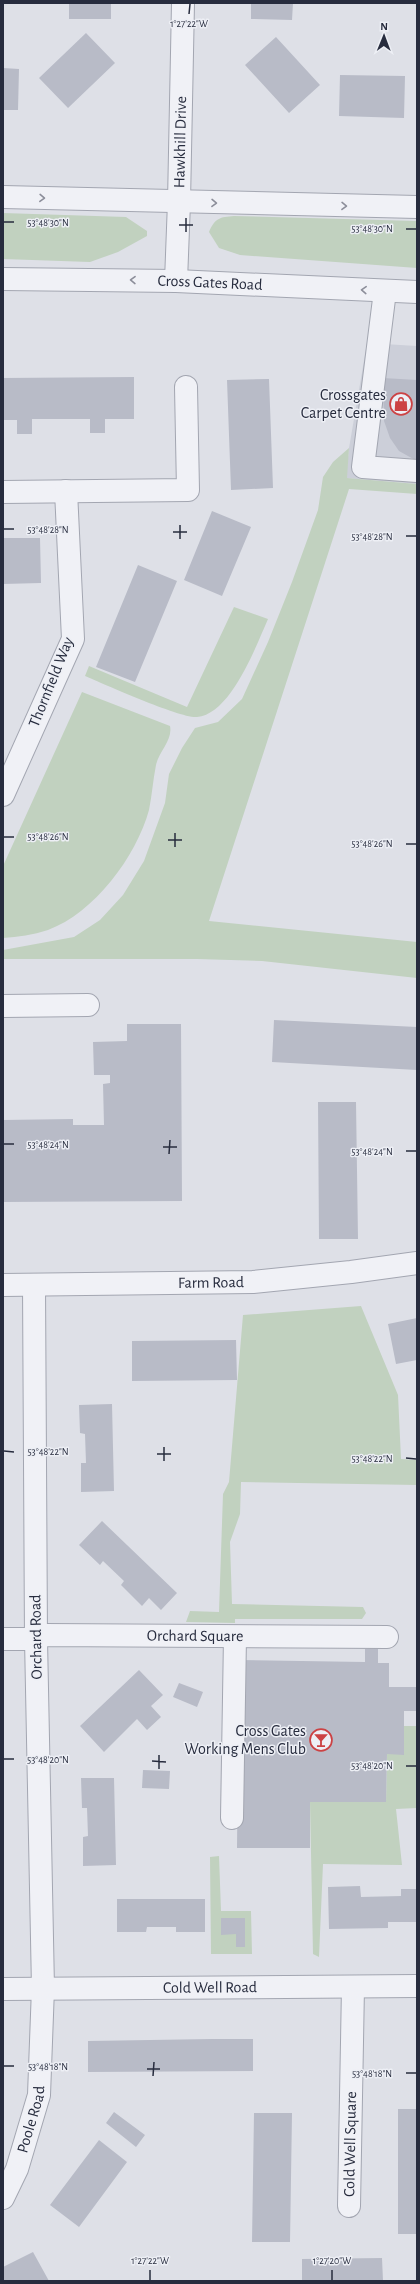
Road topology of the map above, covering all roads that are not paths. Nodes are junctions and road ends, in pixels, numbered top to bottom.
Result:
1 (183, 3) edge
2 (3, 197) edge
3 (179, 202) junction
4 (417, 207) edge
5 (3, 278) edge
6 (176, 281) junction
7 (385, 291) junction
8 (417, 292) edge
9 (186, 387) dead end
10 (417, 472) edge
11 (3, 492) edge
12 (66, 492) junction
13 (4, 789) edge
14 (88, 1005) dead end
15 (3, 1006) edge
16 (417, 1263) edge
17 (3, 1285) edge
18 (34, 1286) junction
19 (235, 1636) junction
20 (387, 1637) dead end
21 (3, 1639) edge
22 (36, 1639) junction
23 (232, 1818) dead end
24 (417, 1986) edge
25 (353, 1987) junction
26 (43, 1988) junction
27 (3, 1989) edge
28 (3, 2198) edge
29 (349, 2206) dead end

1 - 3 street, Hawkhill Drive
2 -> 3 street
3 -> 4 street
3 - 6 street, Hawkhill Drive
6 -> 5 street, Cross Gates Road
7 -> 6 street, Cross Gates Road
7 - 8 street, Cross Gates Road
7 - 10 street
9 - 12 street
11 - 12 street
12 - 13 street, Thornfield Way
14 - 15 street
16 - 18 street, Farm Road
17 - 18 street, Farm Road
18 - 22 street, Orchard Road
19 - 20 street, Orchard Square
19 - 22 street, Orchard Square
19 - 23 street
21 - 22 street, Orchard Square
22 - 26 street, Orchard Road
24 - 25 street, Cold Well Road
25 - 26 street, Cold Well Road
25 - 29 street, Cold Well Square
26 - 27 street, Cold Well Road
26 - 28 street, Poole Road

